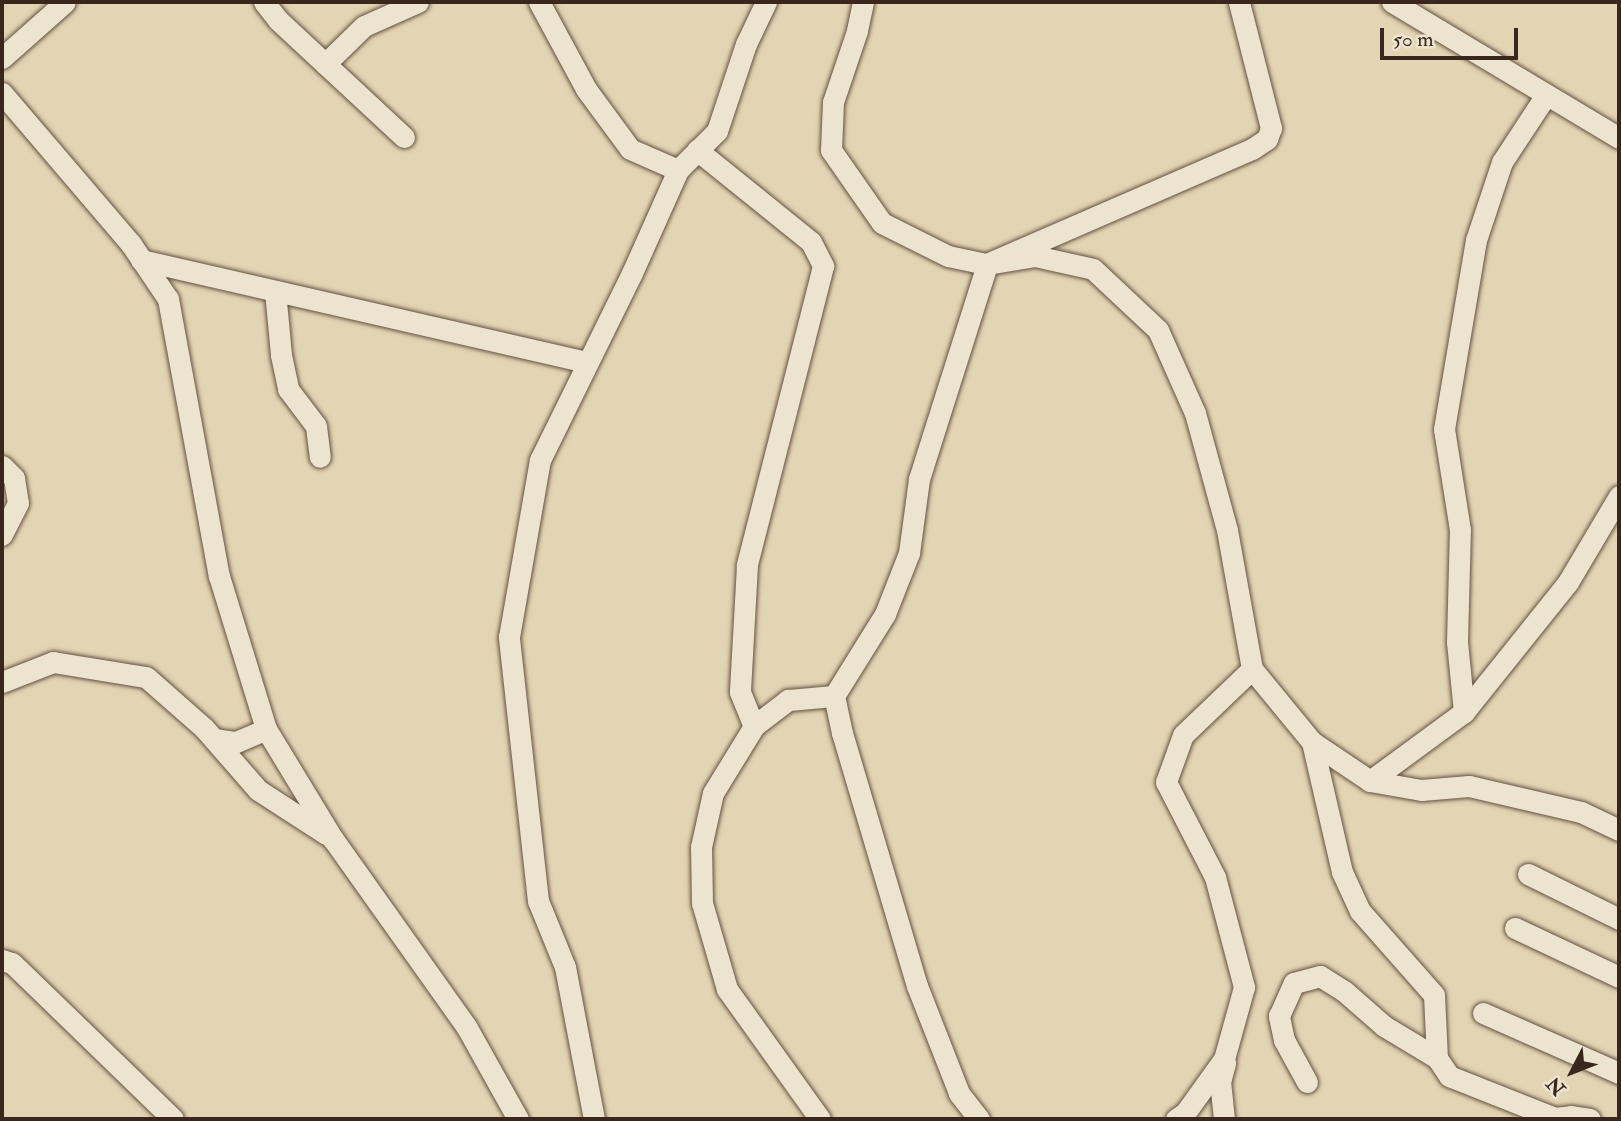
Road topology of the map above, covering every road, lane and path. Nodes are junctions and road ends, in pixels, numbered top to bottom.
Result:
1 (65, 2) edge
2 (264, 2) edge
3 (418, 2) edge
4 (539, 2) edge
5 (766, 2) edge
6 (863, 2) edge
7 (1239, 2) edge
8 (1392, 2) edge
9 (2, 58) edge
10 (325, 64) junction
11 (2, 93) edge
12 (1546, 95) junction
13 (404, 136) dead end
14 (1619, 138) edge
15 (698, 150) junction
16 (678, 170) junction
17 (141, 260) junction
18 (987, 264) junction
19 (275, 291) junction
20 (588, 362) junction
21 (320, 457) dead end
22 (2, 466) edge
23 (1619, 497) edge
24 (2, 535) edge
25 (1252, 669) junction
26 (2, 682) edge
27 (834, 696) junction
28 (1464, 712) junction
29 (754, 726) junction
30 (266, 729) junction
31 (214, 739) junction
32 (1312, 742) junction
33 (1370, 781) junction
34 (1619, 830) edge
35 (333, 839) junction
36 (1528, 874) dead end
37 (1619, 919) edge
38 (1514, 928) dead end
39 (2, 960) edge
40 (1619, 977) edge
41 (1244, 987) junction
42 (1483, 1013) dead end
43 (1437, 1058) junction
44 (1619, 1073) edge
45 (1307, 1082) dead end
46 (173, 1119) edge
47 (518, 1119) edge
48 (594, 1119) edge
49 (820, 1119) edge
50 (979, 1119) edge
51 (1176, 1119) edge
52 (1224, 1119) edge
53 (1590, 1119) edge

1 - 9 street
2 - 10 street
3 - 10 street
4 - 16 street
5 - 15 street
6 - 18 street
7 - 18 street
8 - 12 street
10 - 13 street
11 - 17 street
12 - 14 street
12 - 28 street
15 - 16 street
15 - 29 street
16 - 20 street
17 - 19 street
17 - 30 street
18 - 25 street
18 - 27 street
19 - 20 street
19 - 21 street
20 - 48 street
22 - 24 street
23 - 28 street
25 - 32 street
25 - 41 street
26 - 31 street
27 - 29 street
27 - 50 street
28 - 33 street
29 - 49 street
30 - 31 street
30 - 35 street
31 - 35 street
32 - 33 street
32 - 43 street
33 - 34 street
35 - 47 street
36 - 37 street
38 - 40 street
39 - 46 street
41 - 51 street
41 - 52 street
42 - 44 street
43 - 45 street
43 - 53 street

